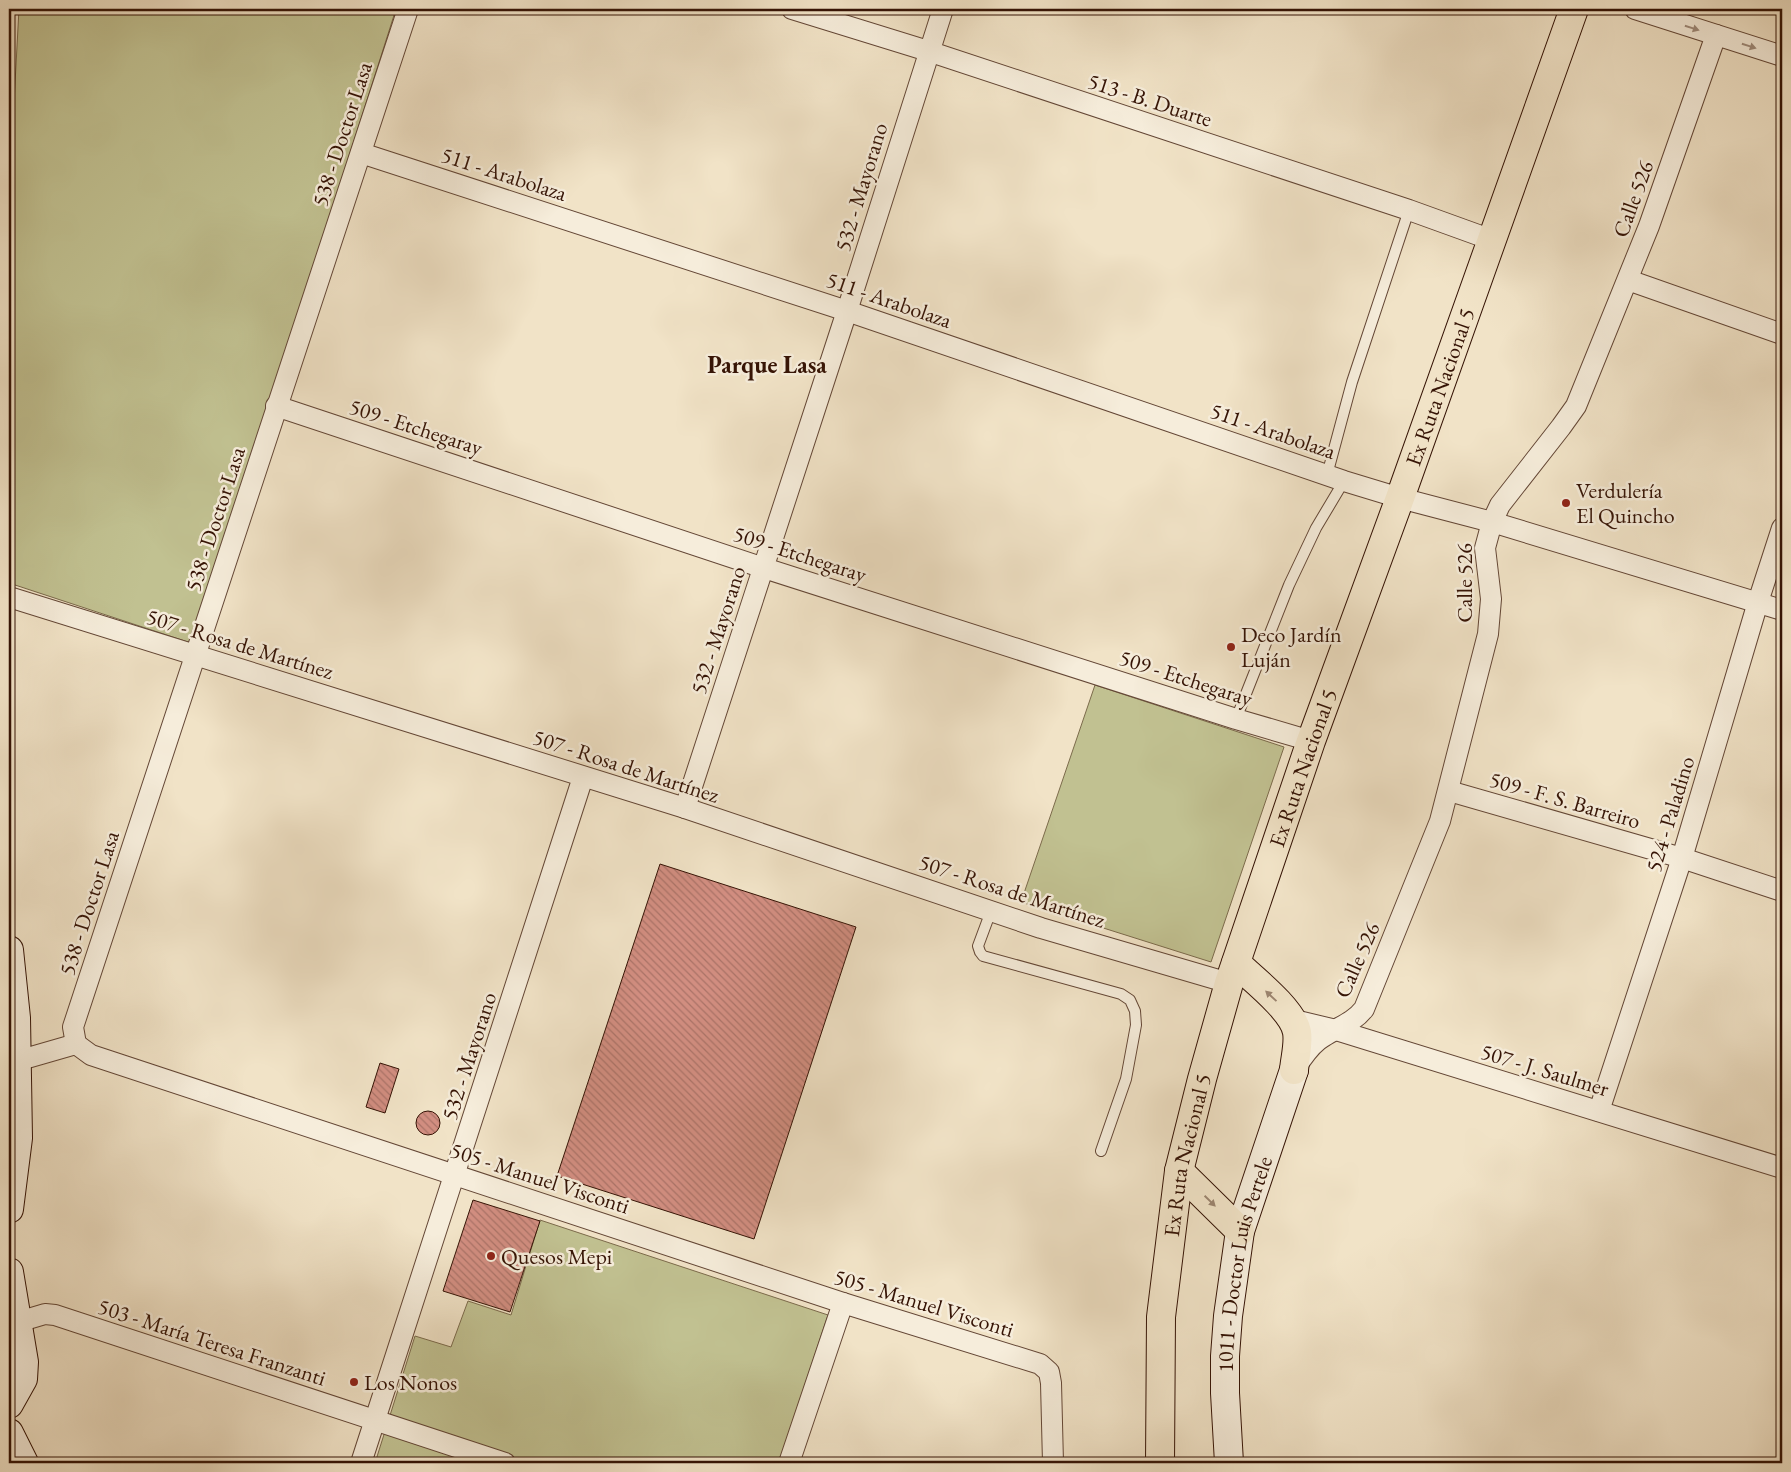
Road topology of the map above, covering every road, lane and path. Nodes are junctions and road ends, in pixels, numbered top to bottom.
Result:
1 (408, 9) edge
2 (792, 9) edge
3 (943, 9) edge
4 (1574, 9) edge
5 (1635, 9) edge
6 (1716, 35) junction
7 (928, 51) junction
8 (1782, 56) edge
9 (361, 153) junction
10 (1409, 210) junction
11 (1492, 240) junction
12 (1628, 280) junction
13 (847, 310) junction
14 (1782, 334) edge
15 (276, 406) junction
16 (1336, 478) junction
17 (1400, 498) junction
18 (1492, 522) junction
19 (1782, 528) edge
20 (764, 568) junction
21 (9, 597) edge
22 (1758, 602) junction
23 (1782, 610) edge
24 (196, 655) junction
25 (1236, 719) junction
26 (1311, 741) junction
27 (583, 777) junction
28 (1449, 791) junction
29 (685, 808) junction
30 (1682, 858) junction
31 (1782, 891) edge
32 (991, 911) junction
33 (9, 950) edge
34 (1232, 973) junction
35 (1294, 1020) junction
36 (1336, 1030) junction
37 (76, 1044) junction
38 (17, 1061) junction
39 (1294, 1070) junction
40 (1599, 1111) junction
41 (1101, 1151) dead end
42 (1782, 1168) edge
43 (1179, 1171) junction
44 (456, 1175) junction
45 (9, 1209) edge
46 (1240, 1231) junction
47 (9, 1272) edge
48 (843, 1303) junction
49 (18, 1322) junction
50 (9, 1404) edge
51 (374, 1421) junction
52 (9, 1433) edge
53 (24, 1463) edge
54 (361, 1463) edge
55 (505, 1463) edge
56 (789, 1463) edge
57 (1053, 1463) edge
58 (1160, 1463) edge
59 (1229, 1463) edge

1 - 9 street, 538 - Doctor Lasa
2 - 7 street, 513 - B. Duarte
3 - 7 street, 532 - Mayorano
4 - 11 main road, Ex Ruta Nacional 5
5 -> 6 street
6 -> 8 street
6 - 12 street, Calle 526
7 - 10 street, 513 - B. Duarte
7 - 13 street, 532 - Mayorano
9 - 13 street, 511 - Arabolaza
9 - 15 street, 538 - Doctor Lasa
10 - 11 street, 513 - B. Duarte
10 - 16 lane
11 - 17 main road, Ex Ruta Nacional 5
12 - 14 street
12 - 18 street, Calle 526
13 - 16 street, 511 - Arabolaza
13 - 20 street, 532 - Mayorano
15 - 20 street, 509 - Etchegaray
15 - 24 street, 538 - Doctor Lasa
16 - 17 street, 511 - Arabolaza
16 - 25 lane
17 - 18 street, 511 - Arabolaza
17 - 26 main road, Ex Ruta Nacional 5
18 - 22 street, 511 - Arabolaza
18 - 28 street, Calle 526
19 - 22 street, 524 - Paladino
20 - 25 street, 509 - Etchegaray
20 - 29 street, 532 - Mayorano
21 - 24 street, 507 - Rosa de Martínez
22 - 23 street, 511 - Arabolaza
22 - 30 street, 524 - Paladino
24 - 27 street, 507 - Rosa de Martínez
24 - 37 street, 538 - Doctor Lasa
25 - 26 street, 509 - Etchegaray
26 - 34 main road, Ex Ruta Nacional 5
27 - 29 street, 507 - Rosa de Martínez
27 - 44 street, 532 - Mayorano
28 - 30 street, 509 - F. S. Barreiro
28 - 36 street, Calle 526
29 - 32 street, 507 - Rosa de Martínez
30 - 31 street, 509 - F. S. Barreiro
30 - 40 street, 524 - Paladino
32 - 34 street, 507 - Rosa de Martínez
32 - 41 lane
33 - 38 street
35 -> 34 main road
34 - 43 main road, Ex Ruta Nacional 5
35 - 36 street, 507 - J. Saulmer
35 - 39 main road
36 - 39 street, Calle 526
36 - 40 street, 507 - J. Saulmer
37 - 38 street
37 - 44 street, 505 - Manuel Visconti
38 - 45 street
39 - 46 street, 1011 - Doctor Luis Pertele
40 - 42 street, 507 - J. Saulmer
43 -> 46 main road
43 - 58 main road, Ex Ruta Nacional 5
44 - 48 street, 505 - Manuel Visconti
44 - 51 street, 532 - Mayorano
46 - 59 street, 1011 - Doctor Luis Pertele
47 - 49 street
48 - 56 street
48 - 57 street, 505 - Manuel Visconti
49 - 50 street
49 - 51 street, 503 - María Teresa Franzanti
51 - 54 street, 532 - Mayorano
51 - 55 street, 503 - María Teresa Franzanti
52 - 53 street

